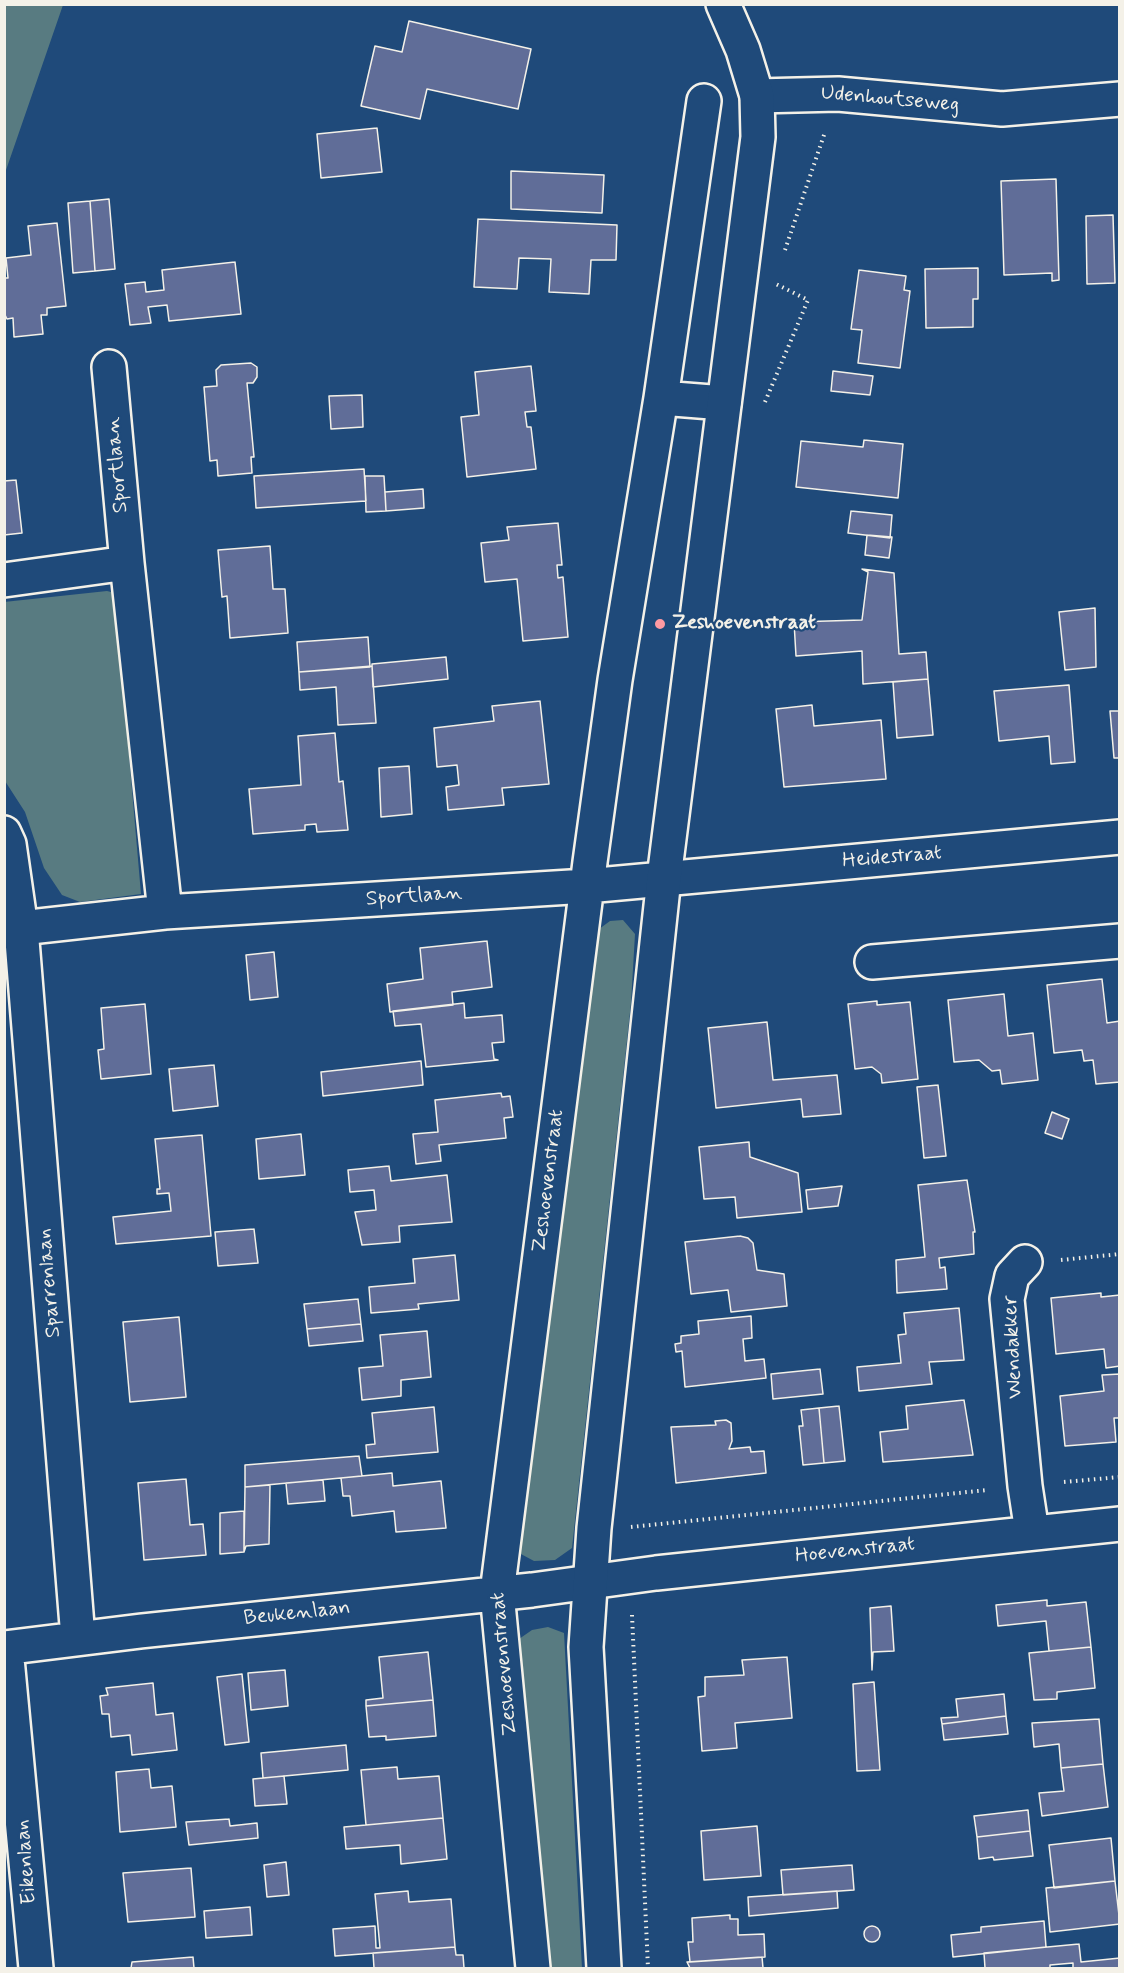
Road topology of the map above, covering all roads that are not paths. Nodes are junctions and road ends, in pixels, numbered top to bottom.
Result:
1 (723, 4) edge
2 (757, 96) junction
3 (1119, 99) edge
4 (704, 101) dead end
5 (109, 367) dead end
6 (661, 398) junction
7 (724, 403) junction
8 (127, 563) junction
9 (4, 580) edge
10 (4, 833) edge
11 (1119, 837) edge
12 (664, 878) junction
13 (587, 886) junction
14 (165, 912) junction
15 (21, 928) junction
16 (1119, 940) edge
17 (872, 962) dead end
18 (1024, 1262) road end
19 (1119, 1524) edge
20 (1032, 1532) junction
21 (590, 1582) junction
22 (497, 1593) junction
23 (78, 1638) junction
24 (5, 1648) edge
25 (36, 1968) edge
26 (533, 1968) edge
27 (604, 1968) edge

1 - 2 street
2 - 3 street, Udenhoutseweg
2 - 7 street
4 - 6 street, Zeshoevenstraat
5 - 8 street, Sportlaan
6 - 7 street
6 - 13 street, Zeshoevenstraat
7 - 12 street
8 - 9 street
8 - 14 street, Sportlaan
10 - 15 street
11 - 12 street, Heidestraat
12 - 13 street, Sportlaan
12 - 21 street
13 - 14 street, Sportlaan
13 - 22 street, Zeshoevenstraat
14 - 15 street, Sportlaan
15 - 23 street, Sparrenlaan
16 - 17 street
18 - 20 street, Wendakker
19 - 20 street, Hoevenstraat
20 - 21 street, Hoevenstraat
21 - 22 street, Beukenlaan
21 - 27 street
22 - 23 street, Beukenlaan
22 - 26 street, Zeshoevenstraat
23 - 24 street, Beukenlaan
24 - 25 street, Eikenlaan

